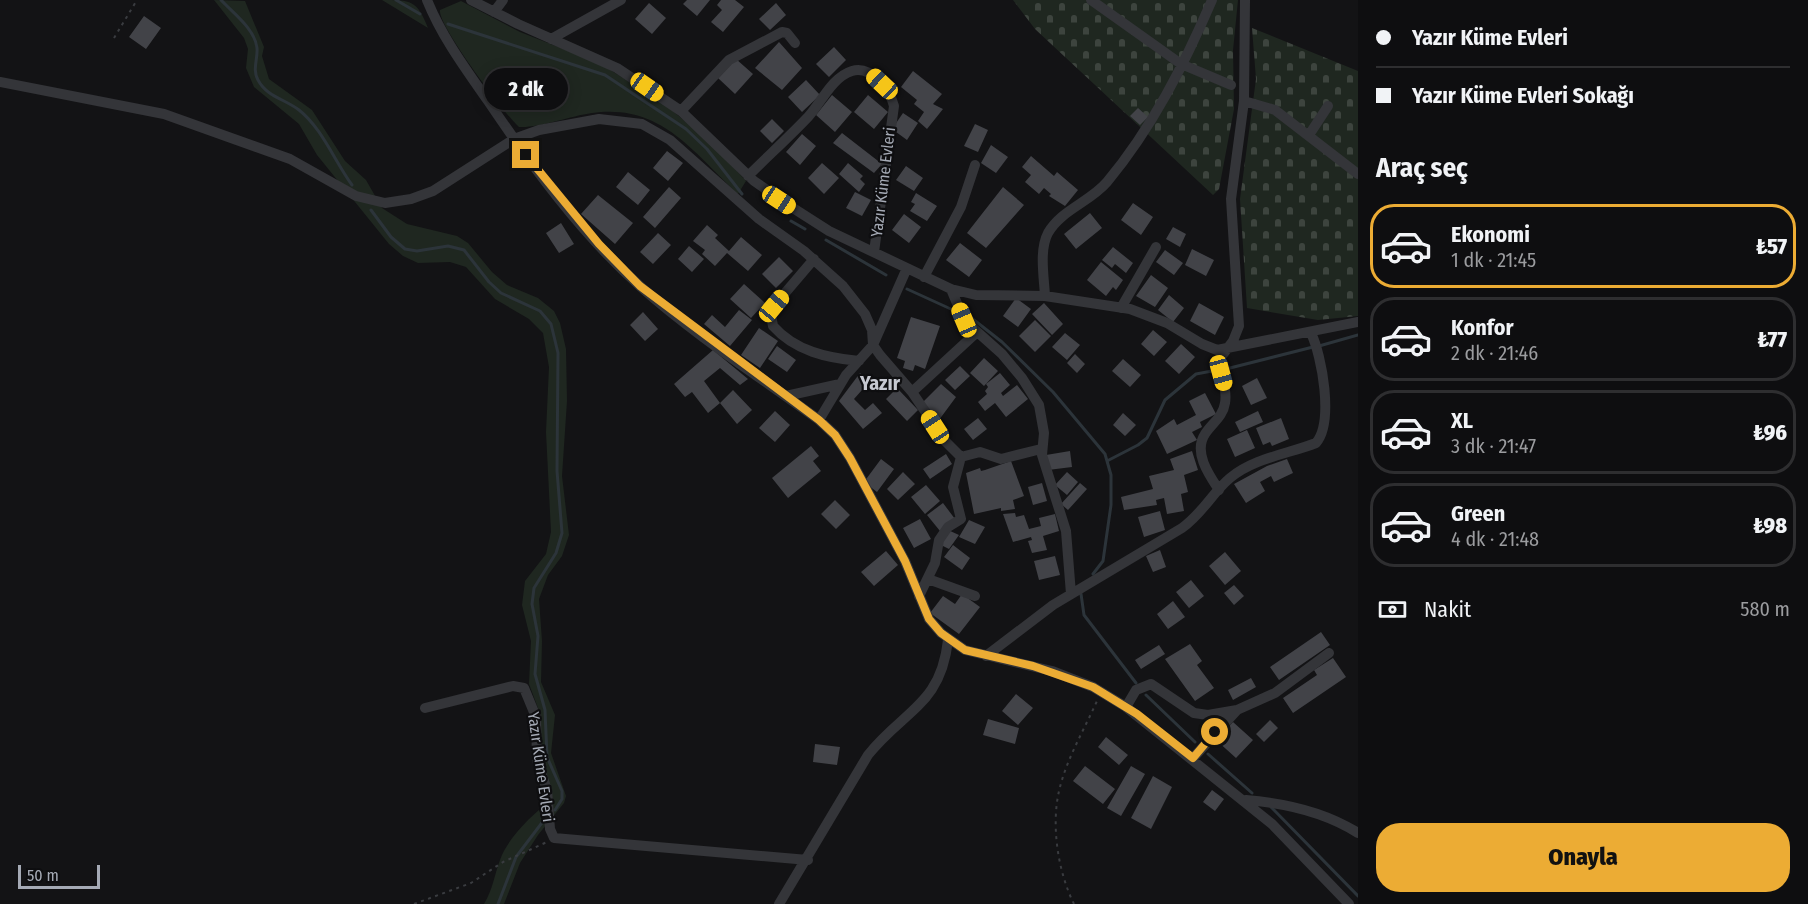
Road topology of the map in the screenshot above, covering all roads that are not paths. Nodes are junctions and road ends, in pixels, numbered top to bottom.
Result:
1 (427, 0) edge
2 (471, 0) edge
3 (502, 0) edge
4 (621, 0) edge
5 (1091, 0) edge
6 (1212, 0) edge
7 (1245, 0) edge
8 (494, 12) junction
9 (551, 39) junction
10 (795, 43) dead end
11 (1181, 64) junction
12 (0, 82) edge
13 (1231, 84) dead end
14 (1245, 101) junction
15 (1328, 106) dead end
16 (681, 111) junction
17 (1309, 135) junction
18 (514, 139) junction
19 (975, 165) dead end
20 (1358, 174) edge
21 (748, 176) junction
22 (1156, 247) dead end
23 (874, 252) junction
24 (814, 259) junction
25 (907, 268) junction
26 (924, 276) junction
27 (951, 289) junction
28 (1044, 296) junction
29 (1120, 308) junction
30 (1358, 322) edge
31 (976, 333) junction
32 (1311, 333) junction
33 (873, 345) junction
34 (1226, 349) junction
35 (859, 361) junction
36 (840, 384) junction
37 (912, 392) junction
38 (786, 396) junction
39 (819, 420) junction
40 (1041, 448) junction
41 (961, 457) junction
42 (1219, 490) junction
43 (928, 579) junction
44 (1071, 594) junction
45 (919, 596) junction
46 (975, 596) dead end
47 (948, 640) junction
48 (1329, 653) dead end
49 (986, 656) junction
50 (1126, 707) junction
51 (425, 708) dead end
52 (1238, 710) junction
53 (1193, 758) junction
54 (1246, 800) junction
55 (1358, 833) edge
56 (808, 860) junction
57 (779, 904) edge
58 (1349, 904) edge

1 - 18 street
2 - 8 street, Yazır Küme Evleri
3 - 8 street
4 - 9 street
5 - 11 street
6 - 11 street
7 - 14 street
8 - 9 street, Yazır Küme Evleri
9 - 16 street, Yazır Küme Evleri
10 - 16 street
11 - 13 street
11 - 28 street
12 - 18 street
14 - 17 street
14 - 34 street
15 - 17 street
16 - 21 street, Yazır Küme Evleri
17 - 20 street
18 - 24 street
18 - 38 street
19 - 26 street
21 - 23 street, Yazır Küme Evleri
21 - 23 street, Yazır Küme Evleri
22 - 29 street
23 - 25 street, Yazır Küme Evleri
24 - 33 street
24 - 35 street
25 - 26 street, Yazır Küme Evleri
25 - 33 street
26 - 27 street, Yazır Küme Evleri
27 - 28 street, Yazır Küme Evleri
27 - 31 street
28 - 29 street, Yazır Küme Evleri
29 - 34 street, Yazır Küme Evleri
30 - 32 street, Yazır Küme Evleri
31 - 37 street
31 - 40 street
32 - 34 street, Yazır Küme Evleri
32 - 42 street
33 - 35 street
33 - 37 street
34 - 42 street
35 - 36 street
36 - 38 street
36 - 39 street
37 - 41 street
38 - 39 street
39 - 45 street
40 - 41 street
40 - 44 street
41 - 43 street
42 - 44 street
43 - 45 street
43 - 46 street
44 - 49 street
45 - 47 street
47 - 49 street
47 - 56 street
48 - 52 street
49 - 50 street
50 - 52 street
50 - 53 street
51 - 56 street, Yazır Küme Evleri
52 - 53 street
53 - 54 street
54 - 55 street
54 - 58 street
56 - 57 street

